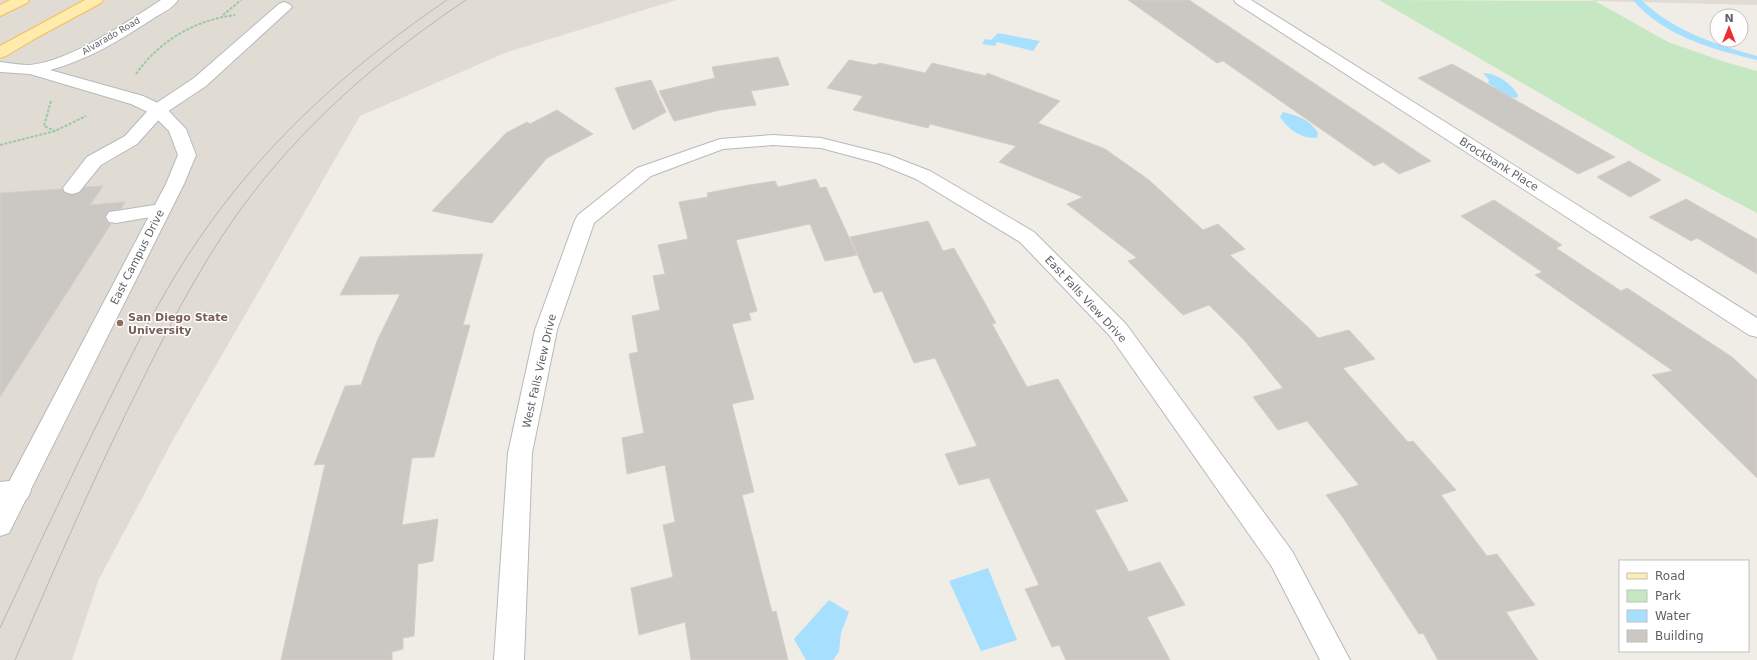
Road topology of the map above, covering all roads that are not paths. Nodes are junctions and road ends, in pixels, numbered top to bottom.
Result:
1 (22, 0) edge
2 (96, 0) edge
3 (171, 0) edge
4 (1241, 0) edge
5 (284, 7) dead end
6 (0, 10) edge
7 (0, 53) edge
8 (0, 67) edge
9 (32, 70) junction
10 (158, 110) junction
11 (720, 144) joint
12 (72, 188) dead end
13 (161, 210) junction
14 (116, 217) dead end
15 (1757, 329) edge
16 (9, 492) edge
17 (0, 525) edge
18 (509, 660) edge
19 (1335, 660) edge

1 - 6 main road
2 - 7 main road
3 - 9 street, Alvarado Road
4 - 15 street, Brockbank Place
5 - 10 street
8 - 9 street, Alvarado Road
9 - 10 street, East Campus Drive
10 - 12 street
10 - 13 street, East Campus Drive
11 - 18 street, West Falls View Drive
11 - 19 street, East Falls View Drive
13 - 14 street
13 - 16 street, East Campus Drive
16 - 17 street, East Campus Drive

